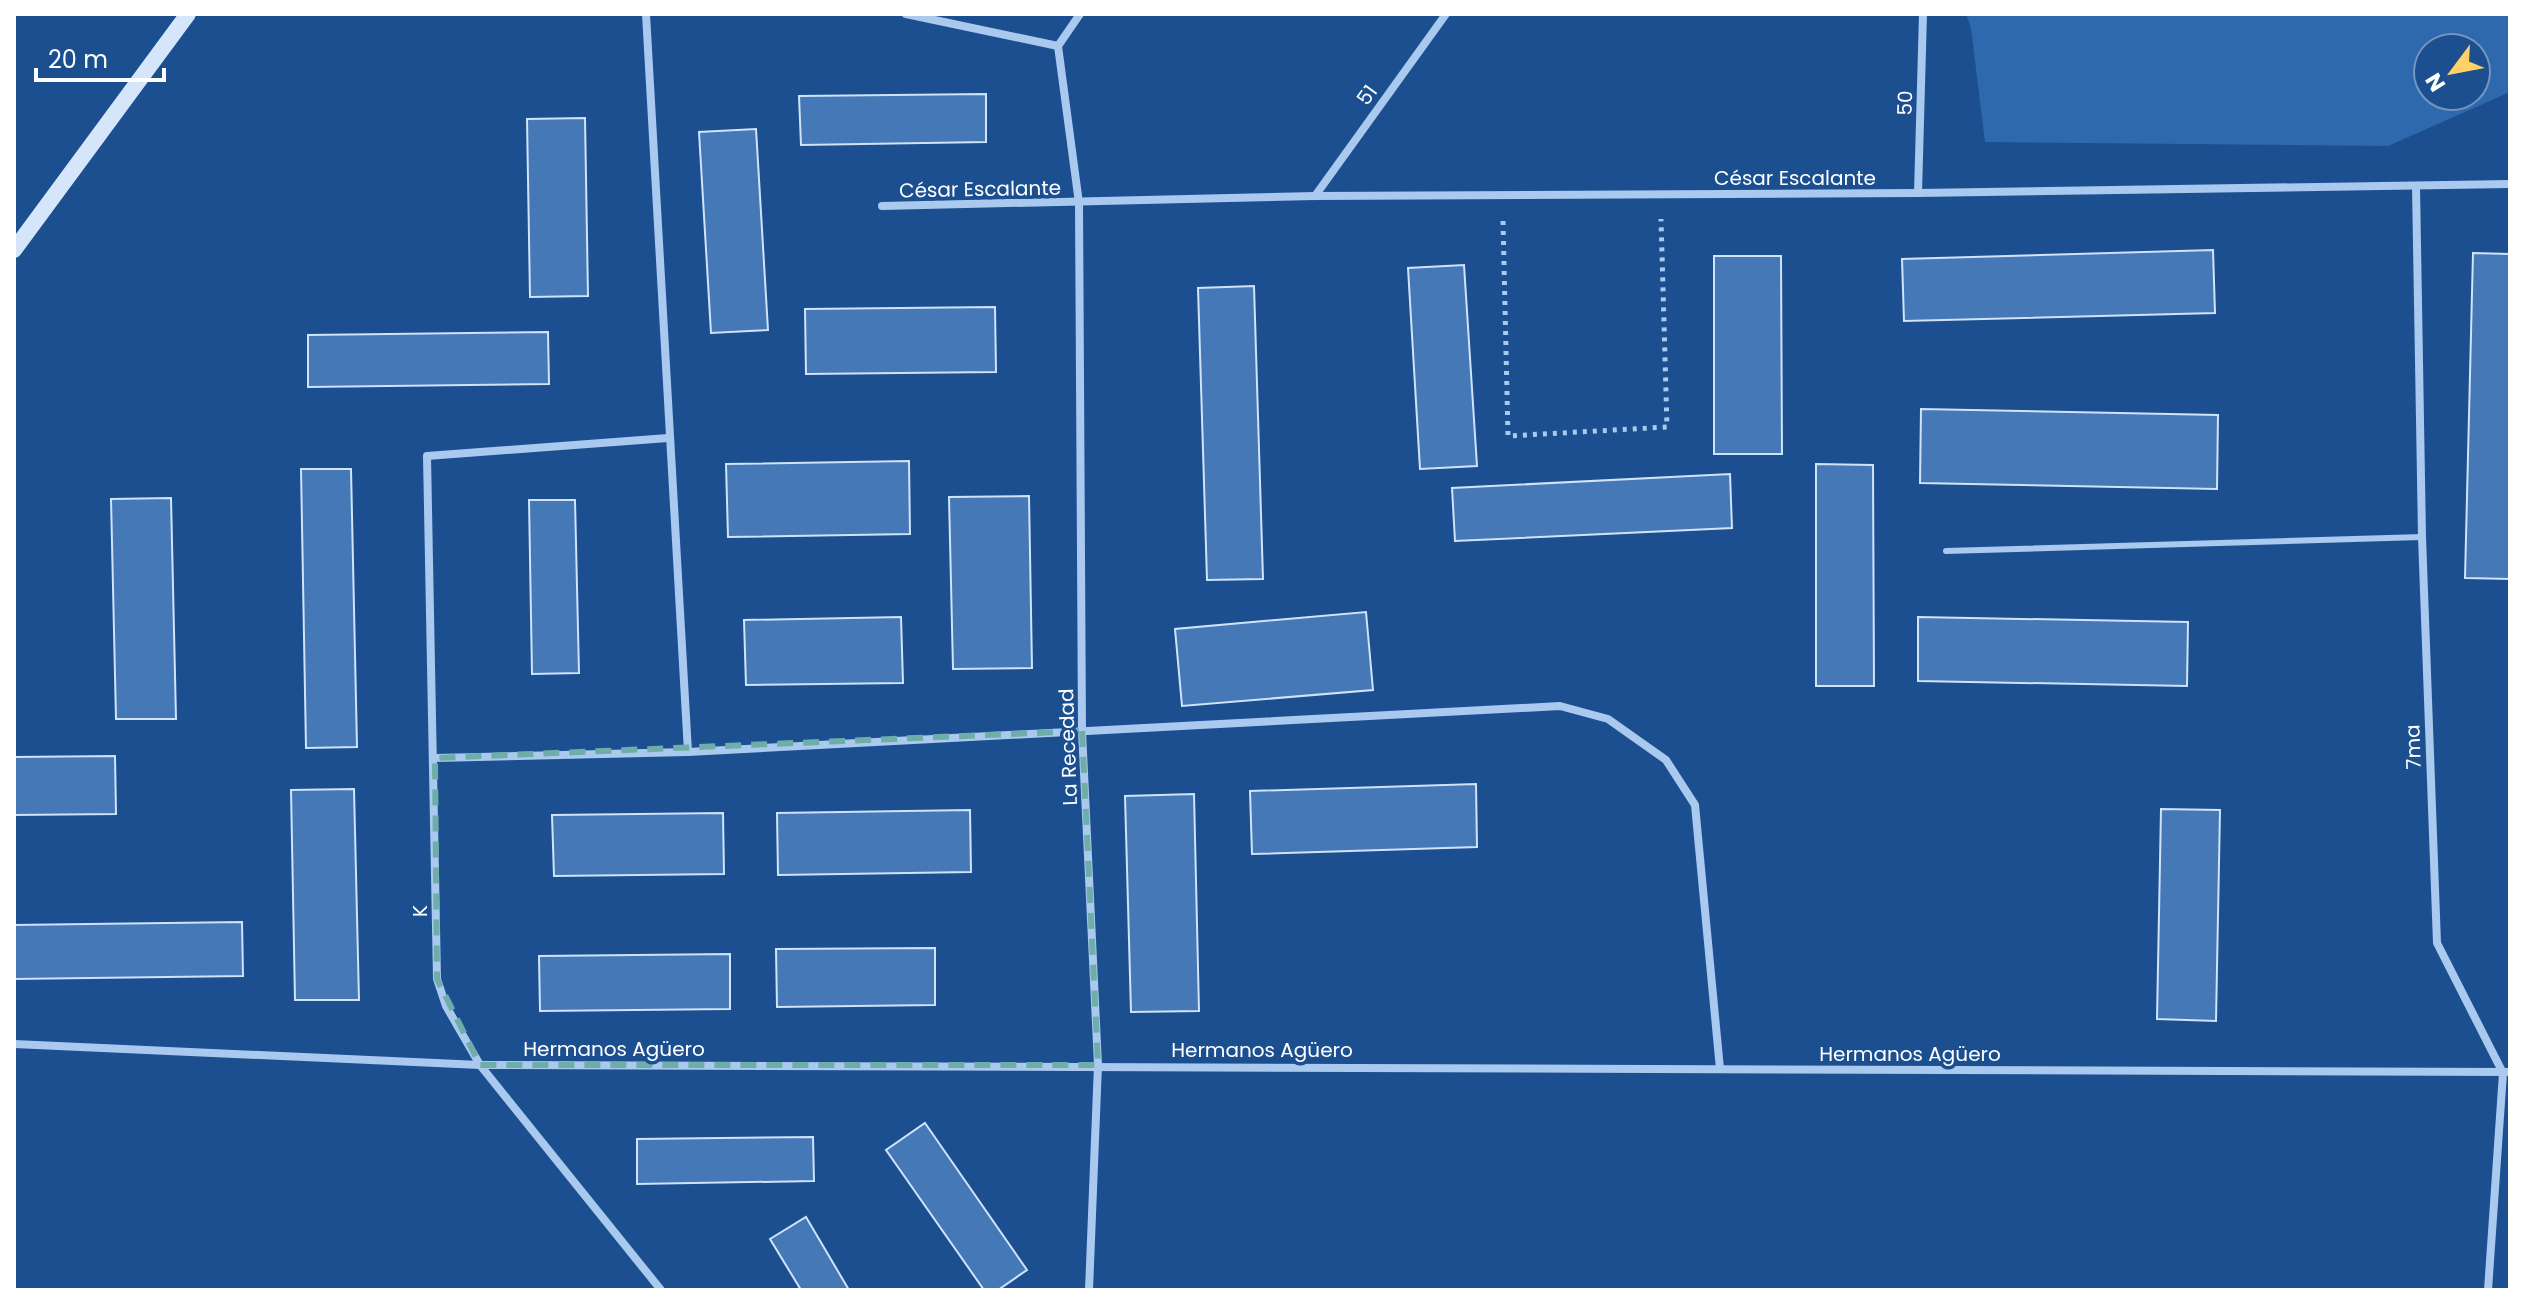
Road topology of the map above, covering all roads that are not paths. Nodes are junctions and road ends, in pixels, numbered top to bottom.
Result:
1 (188, 14) edge
2 (646, 14) edge
3 (906, 14) edge
4 (1080, 14) edge
5 (1446, 14) edge
6 (1923, 14) edge
7 (1058, 46) junction
8 (2510, 184) edge
9 (2416, 186) junction
10 (1918, 193) junction
11 (1315, 196) junction
12 (1079, 203) junction
13 (882, 206) dead end
14 (14, 250) edge
15 (668, 438) junction
16 (2422, 537) junction
17 (1946, 551) dead end
18 (1082, 731) junction
19 (688, 752) junction
20 (435, 758) junction
21 (14, 1044) edge
22 (480, 1065) junction
23 (1098, 1065) junction
24 (1720, 1069) junction
25 (2506, 1072) edge
26 (661, 1290) edge
27 (1089, 1290) edge
28 (2488, 1290) edge

1 - 14 street
2 - 15 street
3 - 7 street
4 - 7 street
5 - 11 street, 51
6 - 10 street, 50
7 - 12 street, César Escalante
8 - 9 street, César Escalante
9 - 10 street, César Escalante
9 - 16 street, 7ma
10 - 11 street, César Escalante
11 - 12 street, César Escalante
12 - 13 street, César Escalante
12 - 18 street, La Recedad
15 - 19 street
15 - 20 street, K
16 - 17 lane
16 - 25 street, 7ma
18 - 19 street
18 - 23 street, La Recedad
18 - 24 street
19 - 20 street
20 - 22 street, K
21 - 22 street, Hermanos Agüero
22 - 23 street, Hermanos Agüero
22 - 26 street, K
23 - 24 street, Hermanos Agüero
23 - 27 street, La Recedad
24 - 25 street, Hermanos Agüero
25 - 28 street

